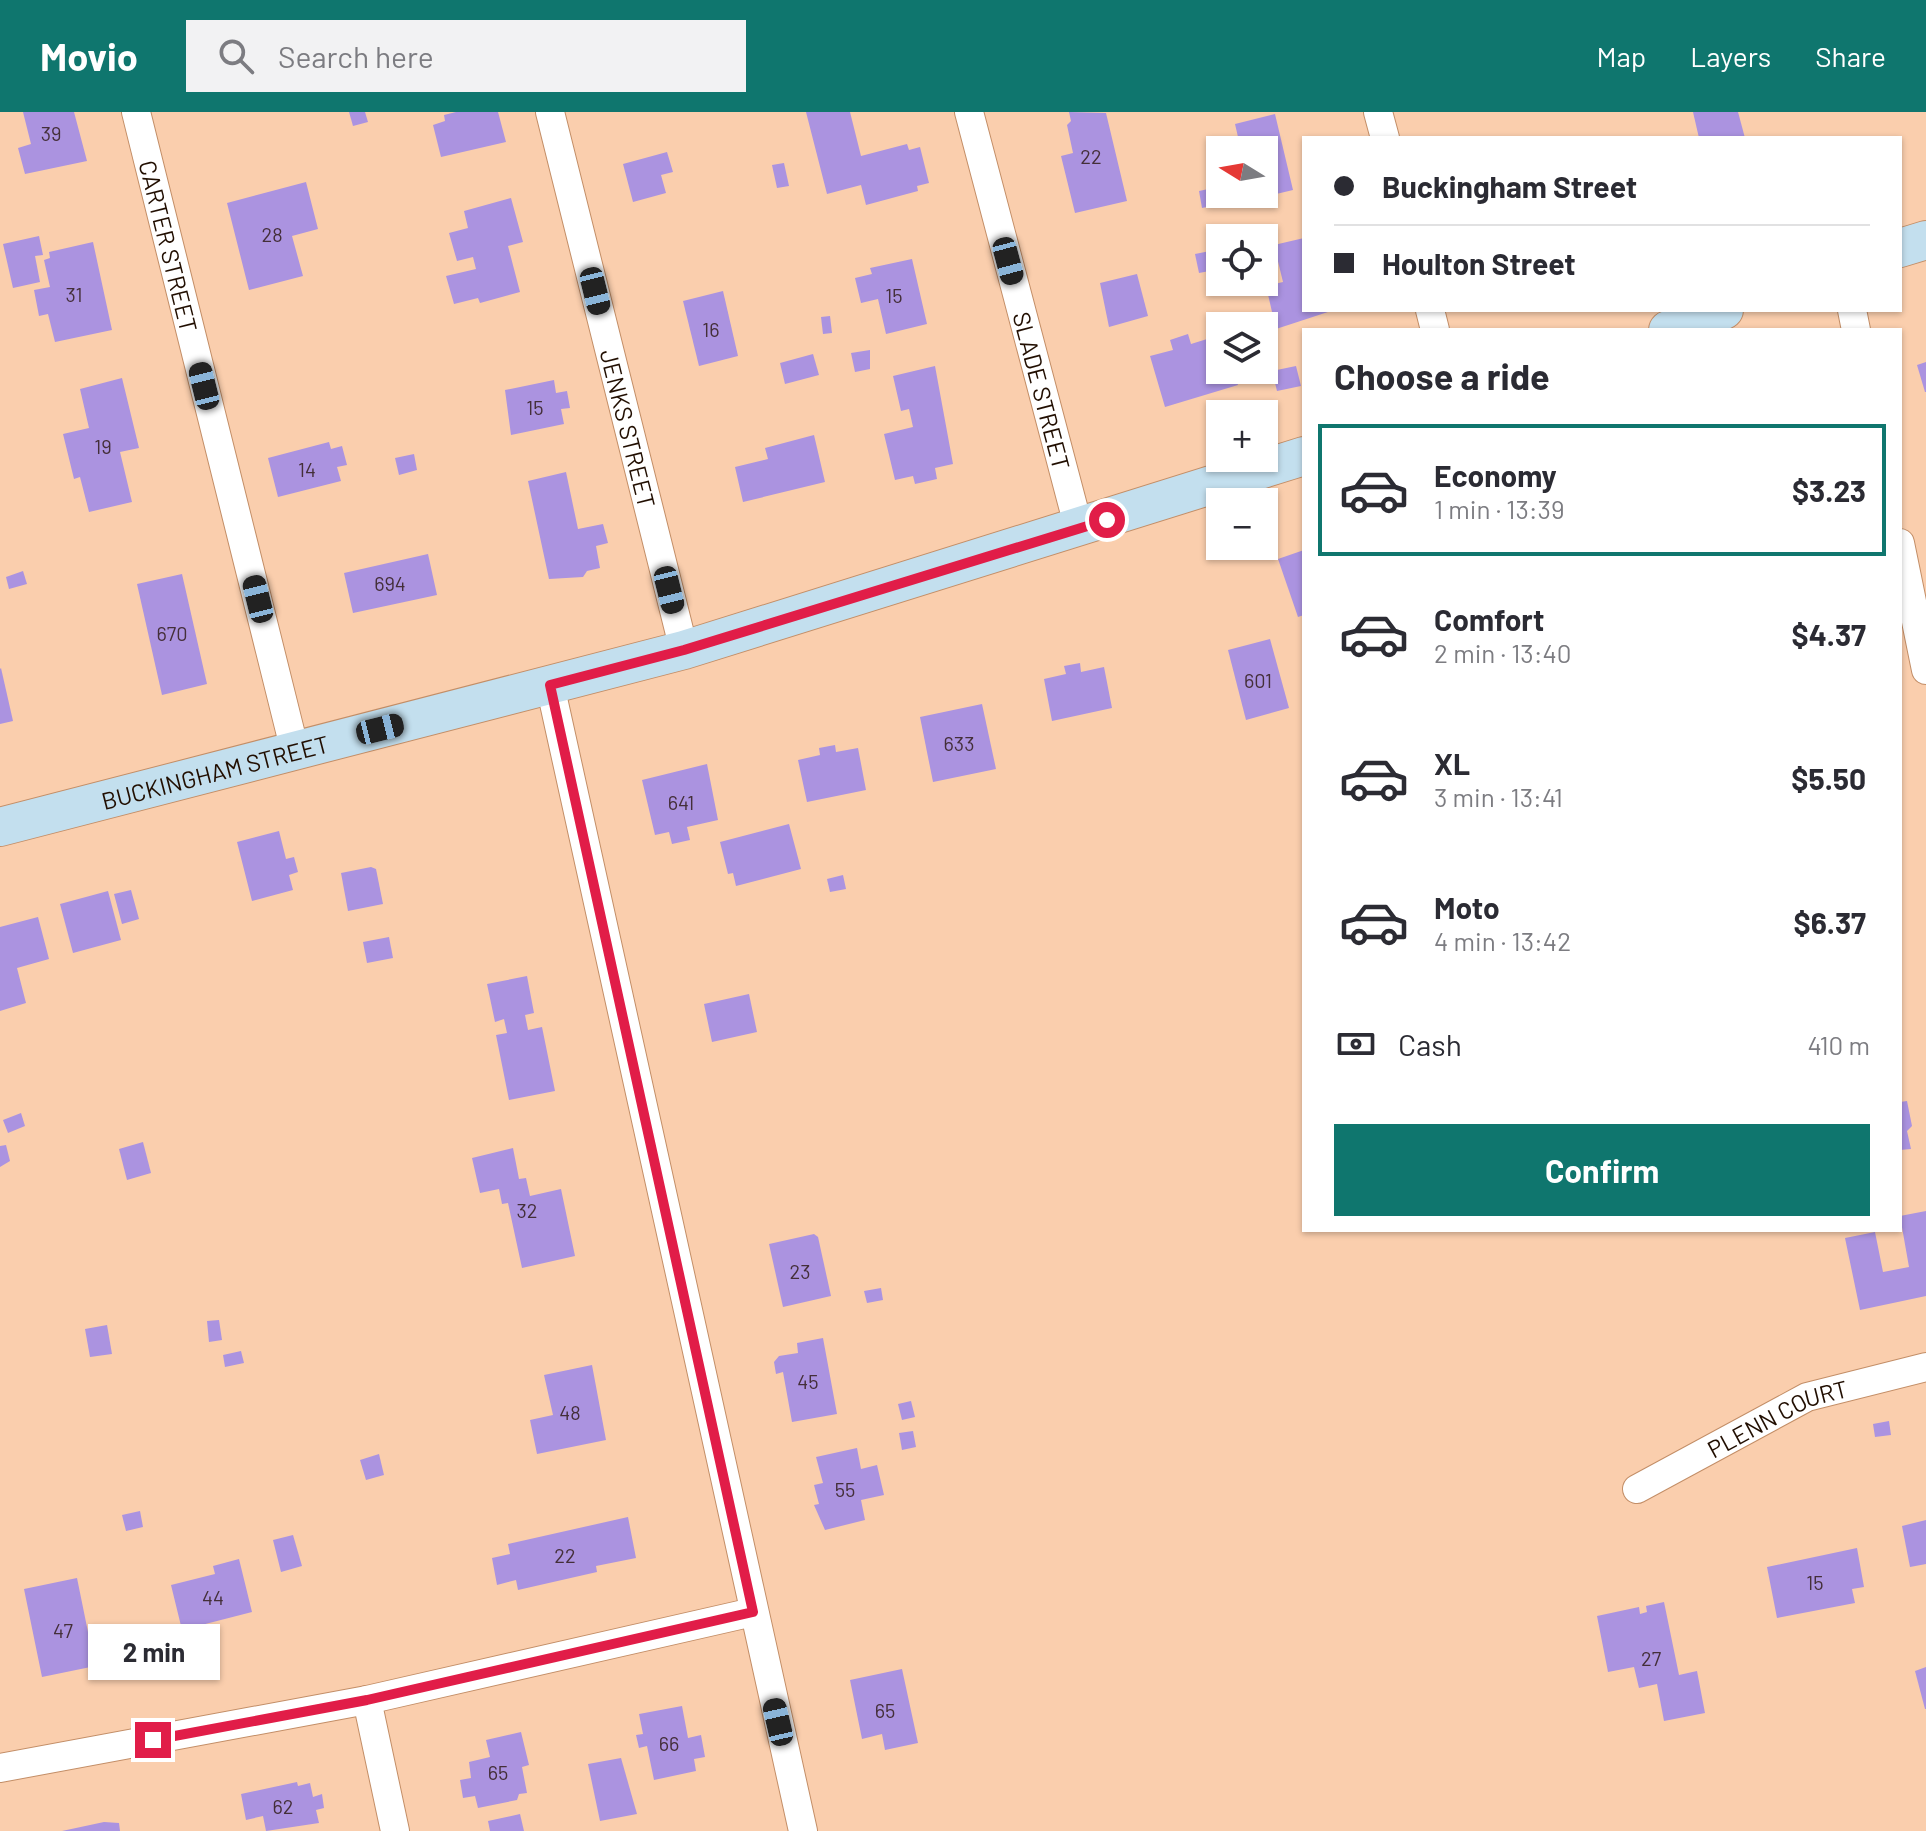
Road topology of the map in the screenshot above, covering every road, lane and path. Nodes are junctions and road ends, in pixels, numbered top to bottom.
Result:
1 (136, 112) edge
2 (550, 112) edge
3 (969, 112) edge
4 (1378, 112) edge
5 (1384, 136) edge
6 (1926, 240) edge
7 (1902, 247) edge
8 (1718, 312) edge
9 (1674, 328) edge
10 (1302, 457) edge
11 (1079, 529) junction
12 (1902, 553) edge
13 (684, 650) junction
14 (1926, 670) edge
15 (550, 685) junction
16 (295, 751) junction
17 (0, 827) edge
18 (1926, 1367) edge
19 (1637, 1489) dead end
20 (753, 1612) junction
21 (367, 1700) junction
22 (0, 1768) edge
23 (395, 1831) edge
24 (803, 1831) edge

1 - 16 street, CARTER STREET
2 - 13 street, JENKS STREET
3 - 11 street, SLADE STREET
4 - 5 street
6 - 7 main road
8 - 9 main road
10 - 11 main road, BUCKINGHAM STREET
11 - 13 main road, BUCKINGHAM STREET
12 - 14 street
13 - 15 main road, BUCKINGHAM STREET
15 - 16 main road, BUCKINGHAM STREET
15 - 20 street
16 - 17 main road, BUCKINGHAM STREET
18 - 19 street, PLENN COURT
20 - 21 street
20 - 24 street
21 - 22 street
21 - 23 street

